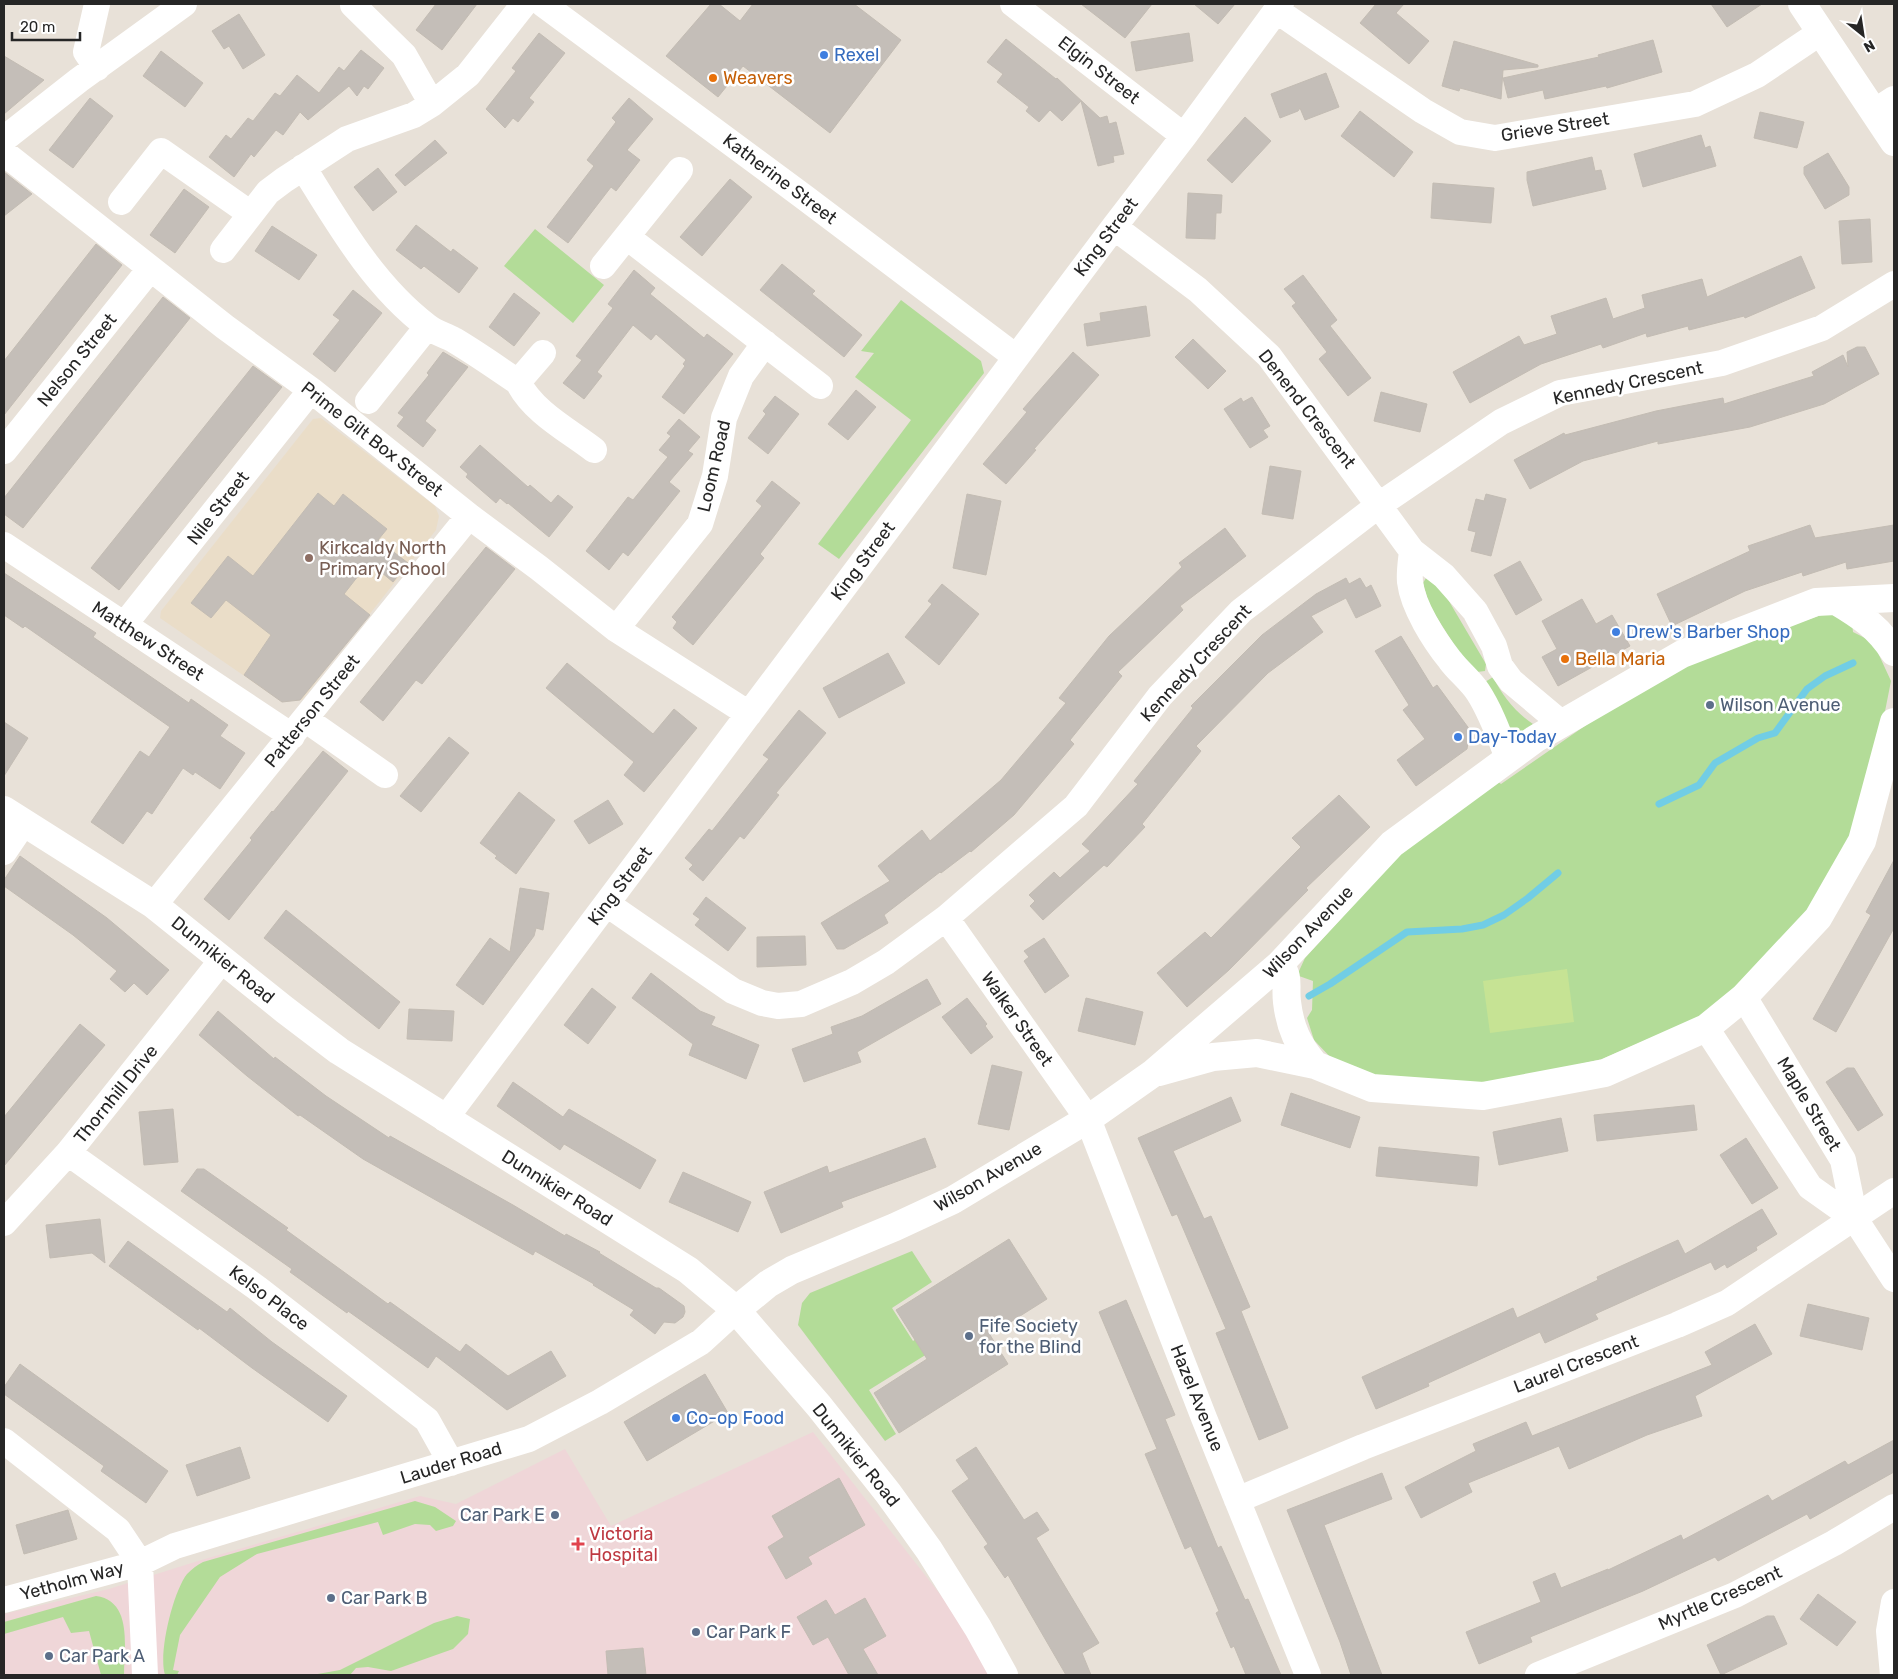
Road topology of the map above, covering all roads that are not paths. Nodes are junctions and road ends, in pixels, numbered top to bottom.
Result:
1 (97, 4) edge
2 (524, 4) edge
3 (543, 4) edge
4 (1013, 4) edge
5 (1802, 4) edge
6 (353, 5) dead end
7 (175, 6) edge
8 (1279, 7) edge
9 (1821, 32) junction
10 (97, 68) junction
11 (432, 104) junction
12 (1884, 106) edge
13 (1184, 136) junction
14 (4, 139) edge
15 (1894, 142) edge
16 (4, 153) edge
17 (303, 167) junction
18 (680, 170) dead end
19 (121, 202) dead end
20 (251, 214) junction
21 (1114, 227) junction
22 (627, 237) junction
23 (223, 250) dead end
24 (603, 266) dead end
25 (150, 269) junction
26 (1894, 284) edge
27 (427, 327) junction
28 (765, 343) junction
29 (543, 353) dead end
30 (1016, 357) junction
31 (518, 382) junction
32 (820, 386) dead end
33 (312, 390) junction
34 (368, 401) dead end
35 (594, 450) dead end
36 (4, 451) edge
37 (1379, 505) junction
38 (469, 516) junction
39 (4, 546) edge
40 (1412, 551) junction
41 (1894, 598) edge
42 (1836, 601) junction
43 (124, 625) junction
44 (616, 629) junction
45 (1894, 652) edge
46 (749, 714) junction
47 (1894, 722) edge
48 (1561, 723) junction
49 (298, 727) junction
50 (1508, 758) junction
51 (385, 775) dead end
52 (14, 817) edge
53 (4, 852) edge
54 (607, 904) junction
55 (154, 905) junction
56 (946, 918) junction
57 (222, 960) junction
58 (1280, 964) junction
59 (1744, 998) junction
60 (1706, 1028) junction
61 (1315, 1065) junction
62 (1152, 1074) junction
63 (445, 1119) junction
64 (1088, 1119) junction
65 (68, 1153) junction
66 (1894, 1191) edge
67 (1854, 1219) junction
68 (4, 1224) edge
69 (1894, 1279) edge
70 (736, 1310) junction
71 (4, 1441) edge
72 (452, 1463) junction
73 (1237, 1500) junction
74 (1894, 1507) edge
75 (140, 1563) junction
76 (4, 1600) edge
77 (1894, 1602) edge
78 (145, 1675) edge
79 (1004, 1675) edge
80 (1308, 1675) edge
81 (1538, 1675) edge
82 (1893, 1675) edge

1 - 10 street
2 - 11 street
3 - 30 street, Katherine Street
4 - 13 street, Elgin Street
5 - 9 street
6 - 11 street
7 - 10 street
8 - 9 street, Grieve Street
8 - 13 street, King Street
9 - 12 street
10 - 14 street
11 - 17 street
12 - 15 street
13 - 21 street, King Street
16 - 25 street, Prime Gilt Box Street
17 - 20 street
17 - 27 street
18 - 22 street
19 - 20 street
20 - 23 street
21 - 30 street, King Street
21 - 37 street, Denend Crescent
22 - 24 street
22 - 28 street
25 - 33 street, Prime Gilt Box Street
25 - 36 street, Nelson Street
26 - 37 street, Kennedy Crescent
27 - 31 street
27 - 34 street
28 - 32 street
28 - 44 street, Loom Road
29 - 31 street
30 - 46 street, King Street
31 - 35 street
33 - 38 street, Prime Gilt Box Street
33 - 43 street, Nile Street
37 - 40 street, Denend Crescent
37 - 56 street, Kennedy Crescent
38 - 44 street, Prime Gilt Box Street
38 - 49 street, Patterson Street
39 - 43 street, Matthew Street
40 - 48 street, Denend Crescent
40 - 50 street
41 - 42 street, Wilson Avenue
42 - 45 street
42 - 48 street, Wilson Avenue
43 - 49 street, Matthew Street
44 - 46 street, Prime Gilt Box Street
46 - 54 street, King Street
47 - 59 street
48 - 50 street, Wilson Avenue
49 - 51 street, Matthew Street
49 - 55 street, Patterson Street
50 - 58 street, Wilson Avenue
52 - 53 street
52 - 55 street, Dunnikier Road
54 - 56 street, Kennedy Crescent
54 - 63 street, King Street
55 - 57 street, Dunnikier Road
56 - 64 street, Walker Street
57 - 63 street, Dunnikier Road
57 - 65 street, Thornhill Drive
58 - 61 street
58 - 62 street, Wilson Avenue
59 - 60 street
59 - 67 street, Maple Street
60 - 61 street
60 - 67 street, Maple Street
61 - 62 street
62 - 64 street, Wilson Avenue
63 - 70 street, Dunnikier Road
64 - 70 street, Wilson Avenue
64 - 73 street, Hazel Avenue
65 - 68 street, Thornhill Drive
65 - 72 street, Kelso Place
66 - 67 street, Laurel Crescent
67 - 69 street, Maple Street
67 - 73 street, Laurel Crescent
70 - 72 street, Lauder Road
70 - 79 street, Dunnikier Road
71 - 75 street
72 - 75 street, Lauder Road
73 - 80 street, Hazel Avenue
74 - 81 street, Myrtle Crescent
75 - 76 street, Yetholm Way
75 - 78 street
77 - 82 street

